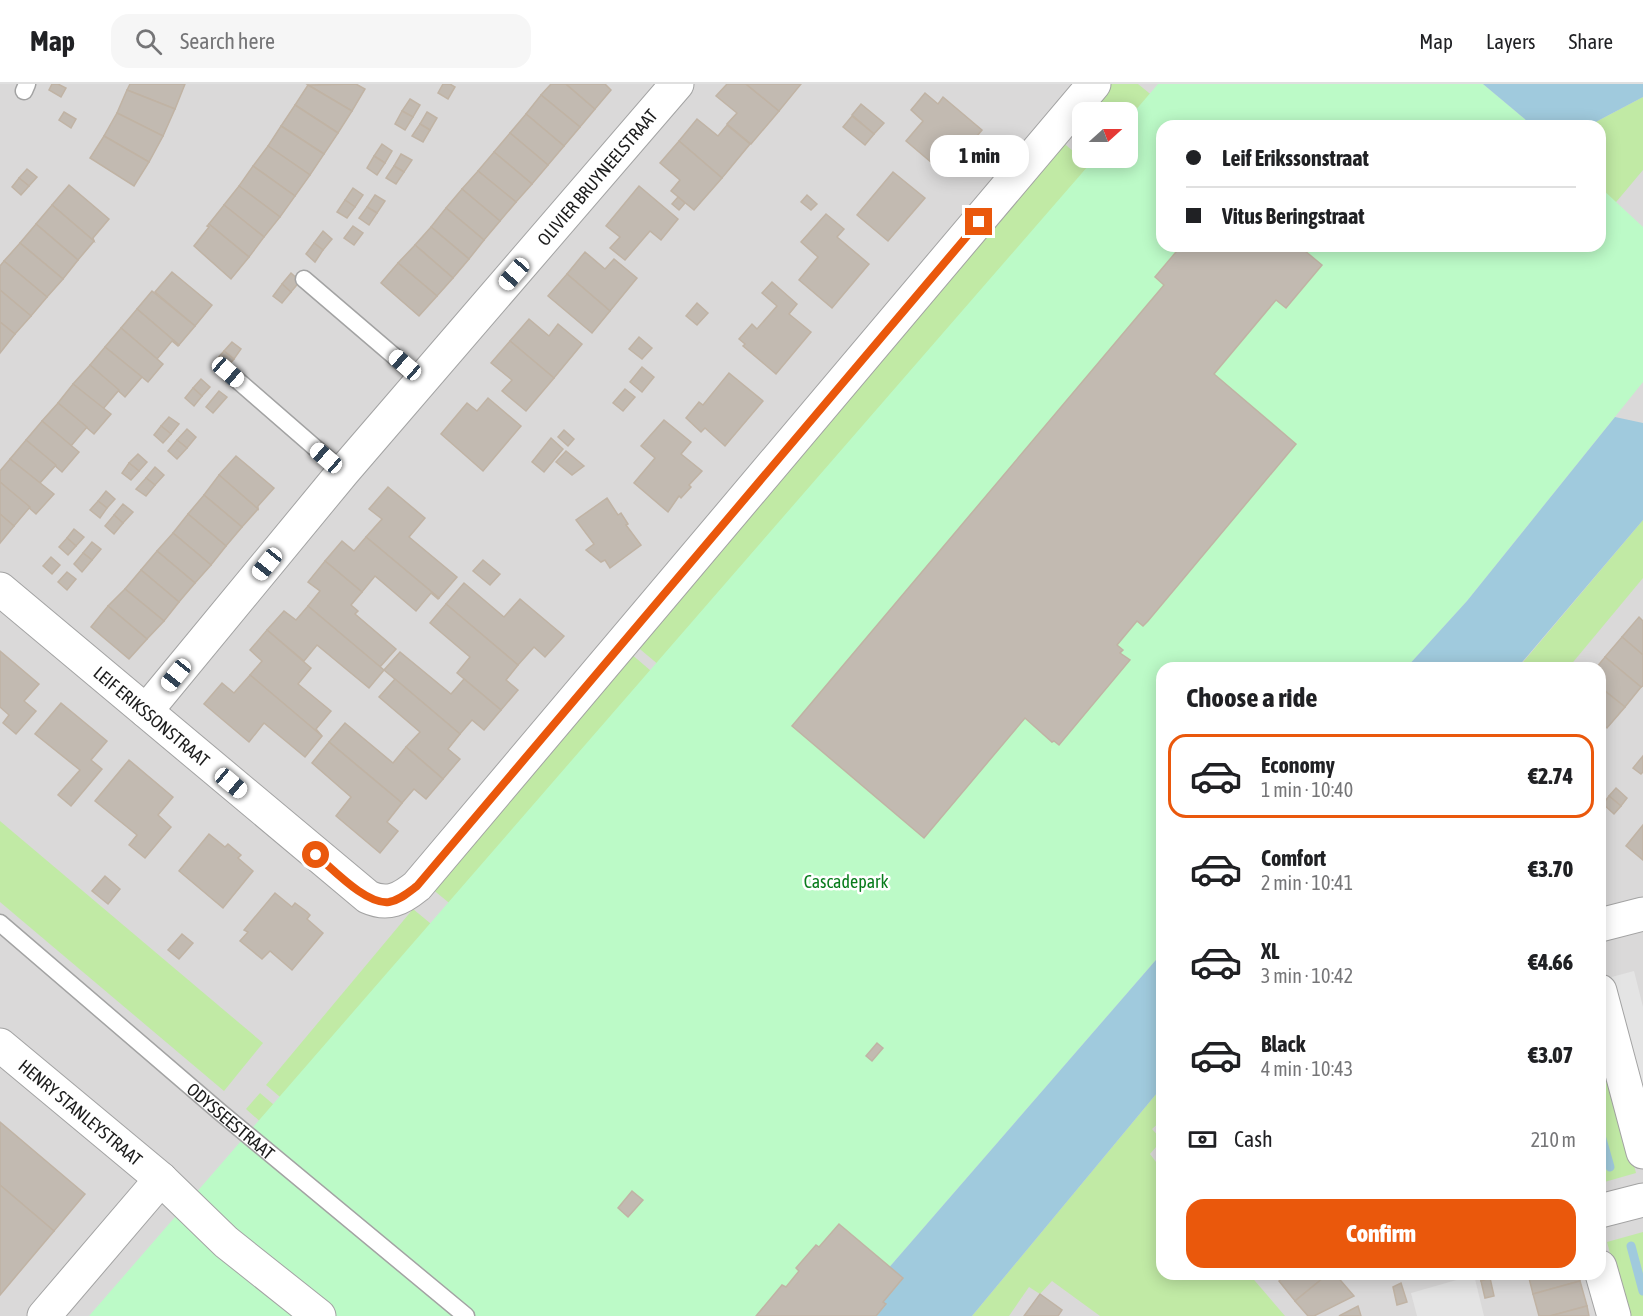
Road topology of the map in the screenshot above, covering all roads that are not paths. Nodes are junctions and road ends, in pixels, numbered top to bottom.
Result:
1 (677, 84) edge
2 (1094, 84) edge
3 (304, 279) dead end
4 (228, 372) dead end
5 (422, 380) junction
6 (343, 472) junction
7 (0, 589) edge
8 (146, 711) junction
9 (1643, 914) edge
10 (0, 923) edge
11 (1606, 923) edge
12 (1606, 1013) edge
13 (0, 1045) edge
14 (1643, 1152) edge
15 (160, 1179) junction
16 (1643, 1200) edge
17 (1606, 1209) edge
18 (1604, 1280) edge
19 (44, 1316) edge
20 (319, 1316) edge
21 (466, 1316) edge
22 (1614, 1316) edge

1 - 5 street, OLIVIER BRUYNEELSTRAAT
2 - 8 street, LEIF ERIKSSONSTRAAT
3 - 5 lane
4 - 6 lane
5 - 6 street, OLIVIER BRUYNEELSTRAAT
6 - 8 street, OLIVIER BRUYNEELSTRAAT
7 - 8 street, LEIF ERIKSSONSTRAAT
9 - 11 street
10 - 21 lane, ODYSSEESTRAAT
12 - 14 street
13 - 15 street, HENRY STANLEYSTRAAT
15 - 19 street
15 - 20 street
16 - 17 street
18 - 22 street

